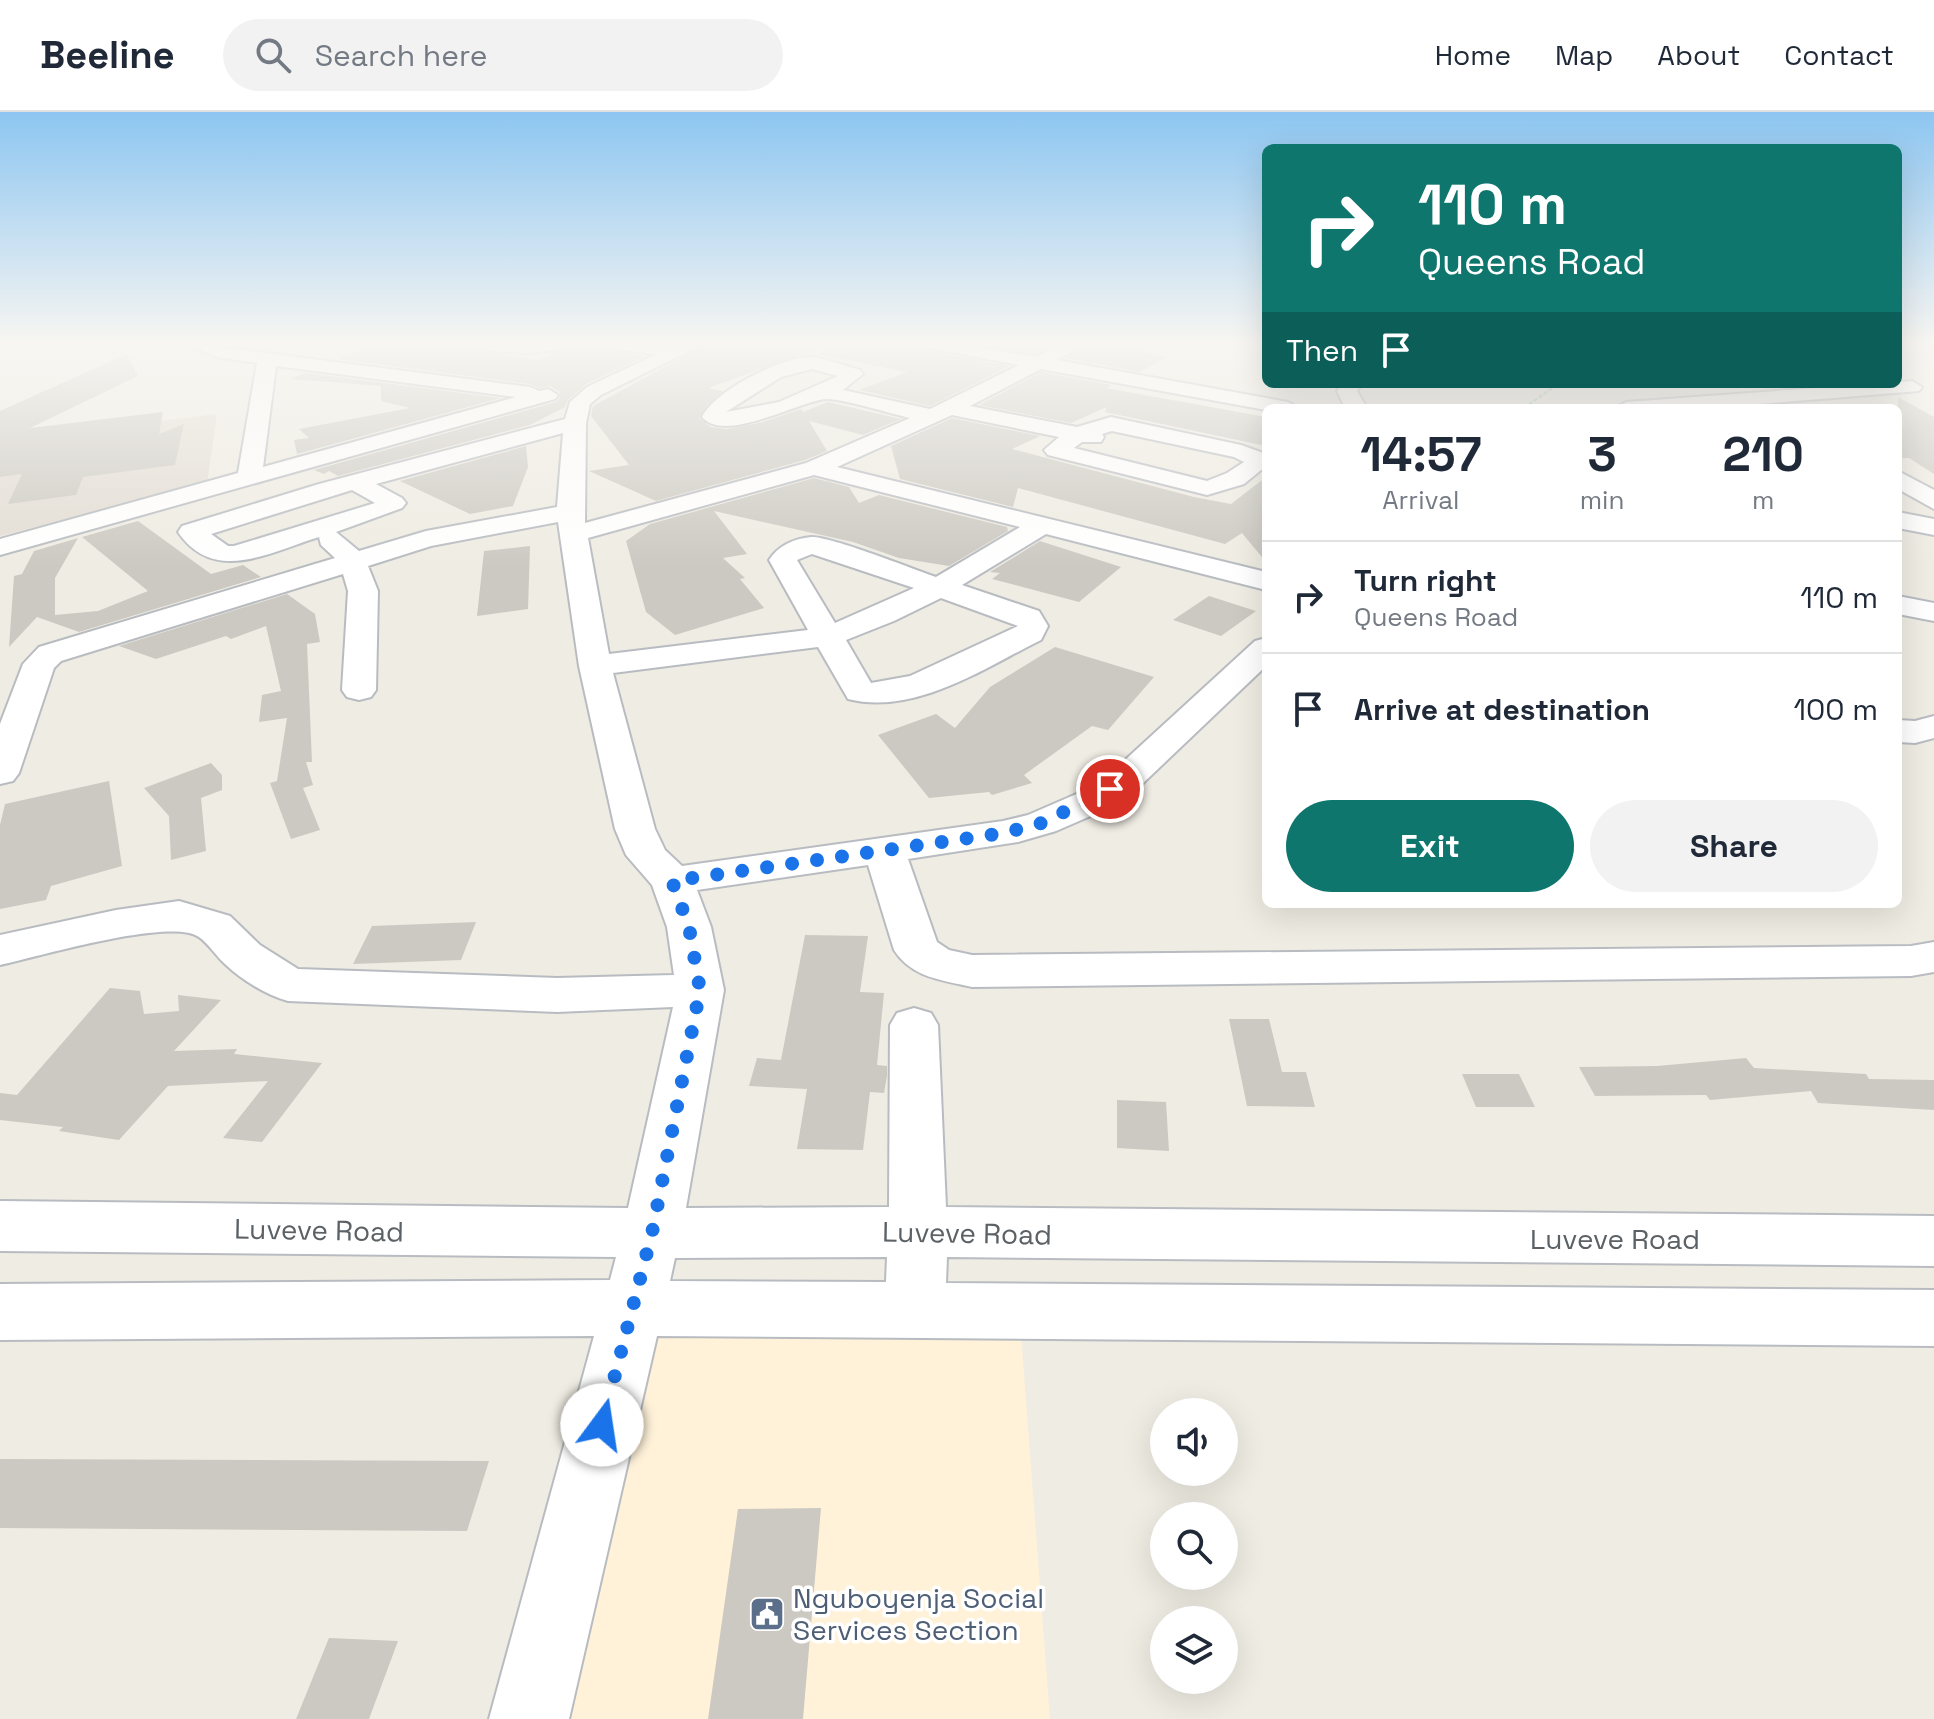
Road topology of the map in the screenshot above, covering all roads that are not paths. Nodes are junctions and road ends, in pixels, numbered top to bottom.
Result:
1 (256, 417) edge
2 (523, 417) edge
3 (539, 417) edge
4 (567, 417) edge
5 (713, 417) edge
6 (746, 417) edge
7 (930, 417) edge
8 (972, 417) edge
9 (1078, 434) junction
10 (814, 468) junction
11 (1259, 470) edge
12 (249, 480) junction
13 (1902, 481) edge
14 (355, 482) junction
15 (1934, 501) edge
16 (1902, 521) edge
17 (572, 523) junction
18 (1044, 524) junction
19 (1934, 527) edge
20 (321, 528) junction
21 (0, 547) edge
22 (352, 559) junction
23 (1262, 580) edge
24 (941, 586) junction
25 (1902, 606) edge
26 (1934, 612) edge
27 (826, 637) junction
28 (595, 666) junction
29 (1257, 667) edge
30 (359, 690) dead end
31 (1934, 727) edge
32 (1902, 731) edge
33 (0, 773) edge
34 (884, 849) junction
35 (672, 881) junction
36 (0, 950) edge
37 (1934, 957) edge
38 (700, 990) junction
39 (914, 1025) dead end
40 (0, 1226) edge
41 (918, 1232) junction
42 (652, 1233) junction
43 (1934, 1241) edge
44 (631, 1308) junction
45 (915, 1310) junction
46 (0, 1312) edge
47 (1934, 1318) edge
48 (529, 1719) edge

1 - 12 street
2 - 12 street
3 - 14 street
4 - 17 street
5 - 6 street
7 - 10 street
8 - 9 street
9 - 11 street
9 - 11 street
10 - 17 street
10 - 18 street
12 - 21 street
13 - 15 street
14 - 20 street
14 - 20 street
16 - 19 street
17 - 22 street
17 - 28 street
18 - 23 street
18 - 24 street
20 - 22 street
22 - 30 street
22 - 33 street
24 - 27 street
24 - 27 street
24 - 27 street
25 - 26 street
27 - 28 street
28 - 35 street
29 - 34 street
31 - 32 street
34 - 35 street
34 - 37 street
35 - 38 street
36 - 38 street
38 - 42 street
39 - 41 street
40 - 42 street, Luveve Road
41 - 42 street, Luveve Road
41 - 43 street, Luveve Road
41 - 45 street
42 - 44 street
44 - 45 street
44 - 46 street
44 - 48 street
45 - 47 street

